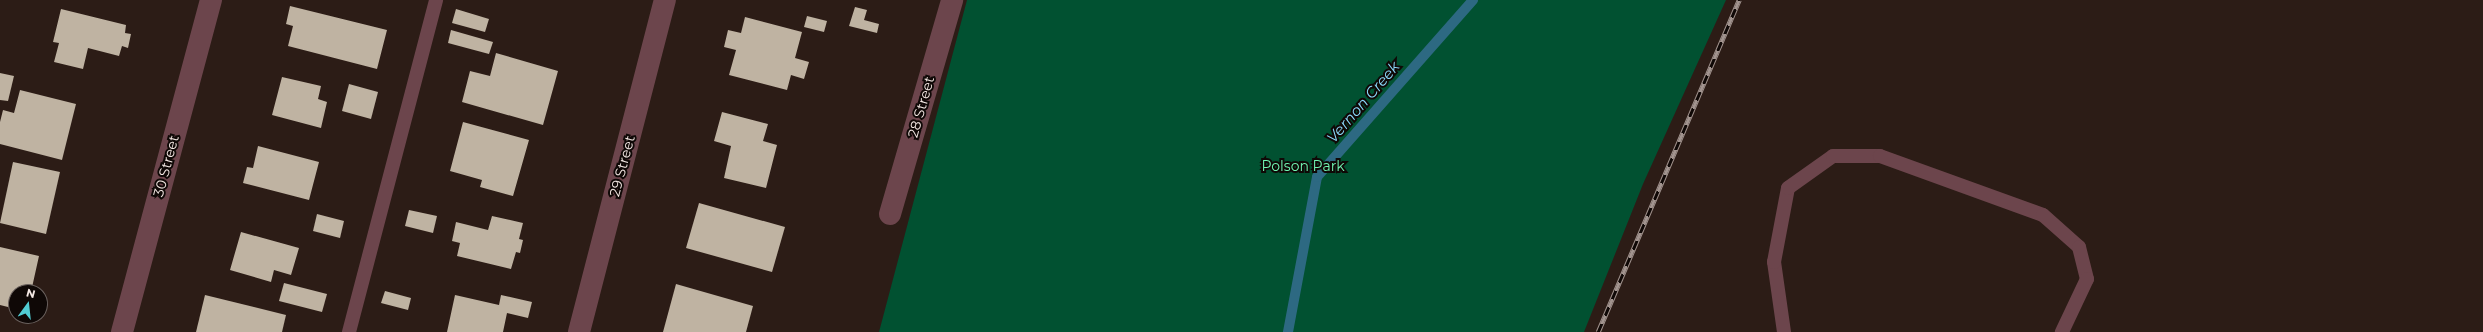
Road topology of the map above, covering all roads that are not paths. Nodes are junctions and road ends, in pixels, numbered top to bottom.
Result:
1 (211, 0) edge
2 (436, 0) edge
3 (665, 0) edge
4 (952, 0) edge
5 (890, 214) dead end
6 (122, 332) edge
7 (349, 332) edge
8 (579, 332) edge
9 (1784, 332) edge
10 (2062, 332) edge

1 - 6 street, 30 Street
2 - 7 lane
3 - 8 street, 29 Street
4 - 5 street, 28 Street
9 - 10 lane

